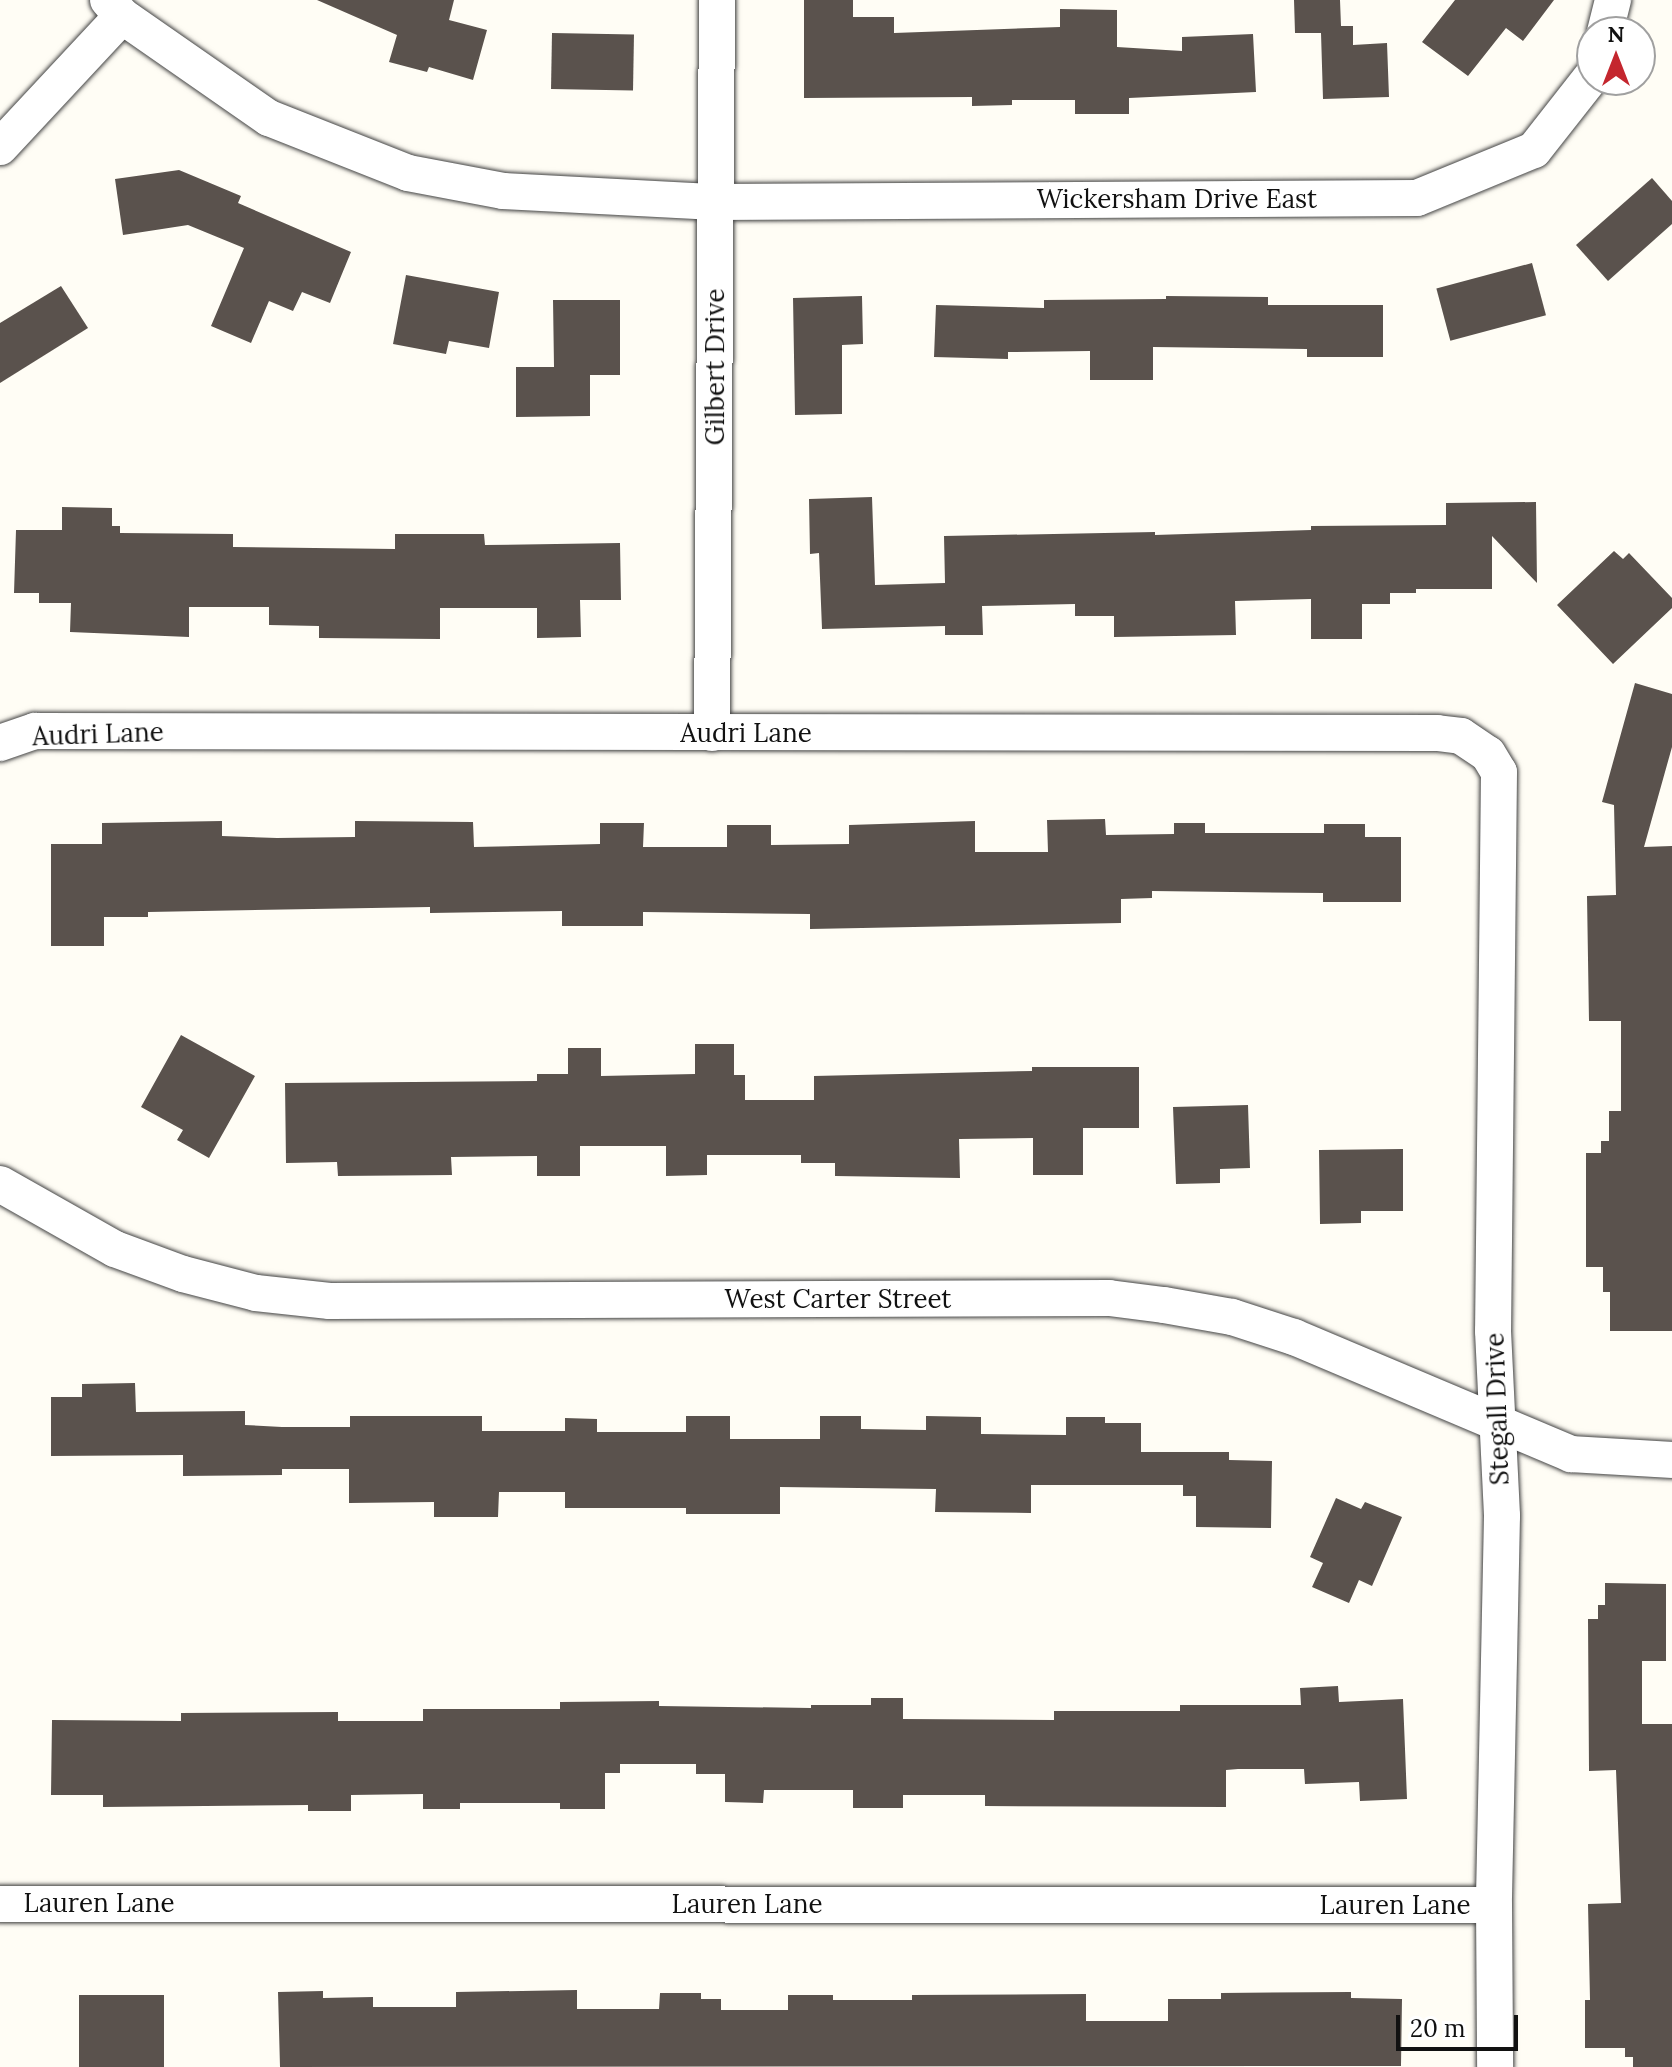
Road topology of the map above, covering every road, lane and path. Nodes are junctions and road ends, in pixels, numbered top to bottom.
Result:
1 (717, 0) edge
2 (115, 8) edge
3 (1576, 96) edge
4 (0, 147) edge
5 (716, 202) junction
6 (712, 733) junction
7 (0, 743) edge
8 (1488, 754) joint
9 (0, 1184) edge
10 (1496, 1422) junction
11 (1672, 1460) edge
12 (0, 1904) edge
13 (1494, 1905) junction
14 (1495, 2067) edge

1 - 5 street, Gilbert Drive
2 - 4 street
2 - 5 street, Wickersham Drive East
3 - 5 street, Wickersham Drive East
5 - 6 street, Gilbert Drive
6 - 7 street, Audri Lane
6 - 8 street, Audri Lane
8 - 10 street, Stegall Drive
9 - 10 street, West Carter Street
10 - 11 street, West Carter Street
10 - 13 street, Stegall Drive
12 - 13 street, Lauren Lane
13 - 14 street, Stegall Drive

